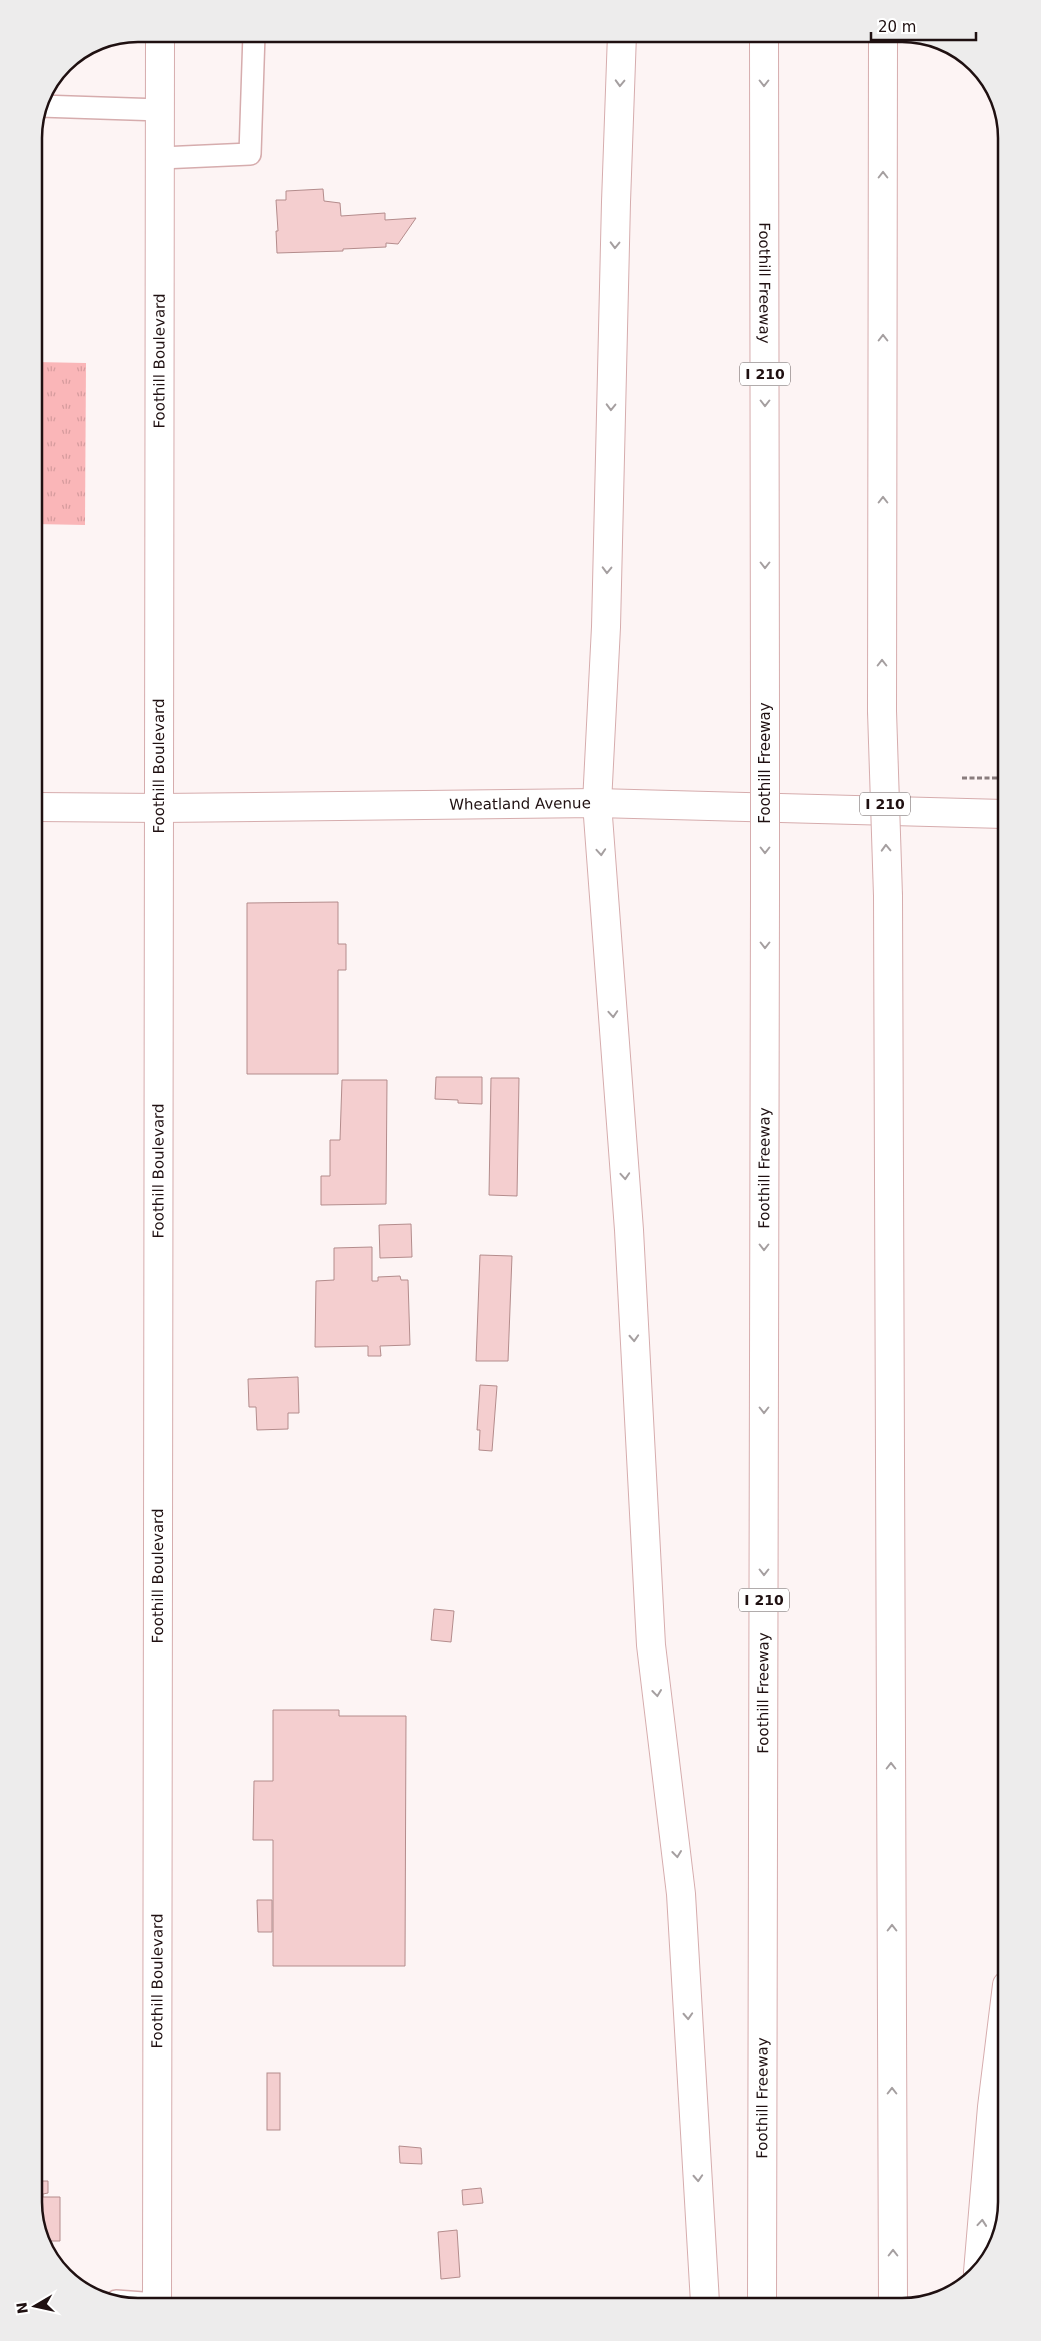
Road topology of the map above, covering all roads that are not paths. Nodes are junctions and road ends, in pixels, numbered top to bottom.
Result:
1 (160, 43) edge
2 (254, 43) edge
3 (622, 43) edge
4 (764, 43) edge
5 (883, 43) edge
6 (48, 106) edge
7 (161, 110) junction
8 (161, 158) junction
9 (597, 803) junction
10 (43, 807) edge
11 (161, 808) junction
12 (998, 814) edge
13 (998, 2058) edge
14 (979, 2260) edge
15 (158, 2298) edge
16 (705, 2298) edge
17 (762, 2298) edge
18 (893, 2298) edge

1 - 7 main road, Foothill Boulevard
2 - 8 lane
3 -> 9 main road
4 -> 17 main road, Foothill Freeway / I 210, bridge
18 -> 5 main road, I 210, bridge
6 - 7 lane
7 - 8 main road, Foothill Boulevard
8 - 11 main road, Foothill Boulevard
9 - 11 main road, Wheatland Avenue
9 - 12 main road, Wheatland Avenue
9 -> 16 main road
10 - 11 main road, Wheatland Avenue
11 - 15 main road, Foothill Boulevard
14 -> 13 main road

